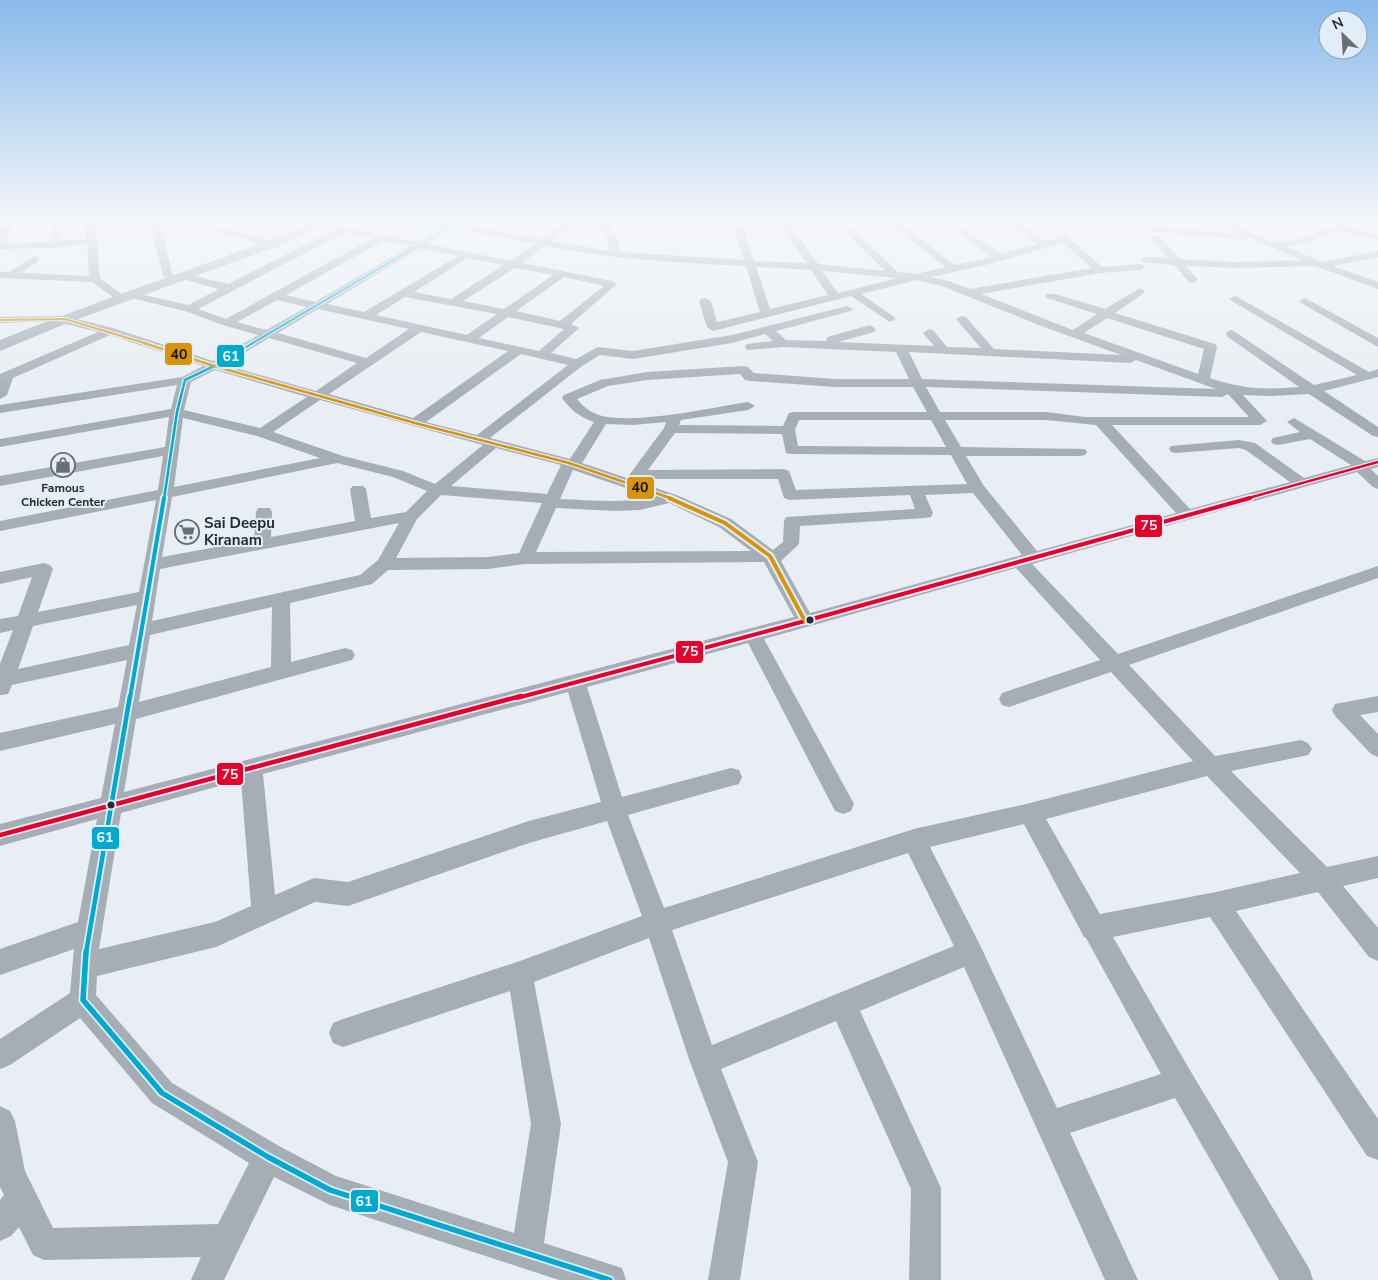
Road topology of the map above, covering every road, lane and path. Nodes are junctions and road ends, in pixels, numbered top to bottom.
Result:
1 (102, 283) edge
2 (152, 283) edge
3 (163, 283) edge
4 (210, 283) edge
5 (240, 283) edge
6 (299, 283) edge
7 (355, 283) edge
8 (421, 283) edge
9 (484, 283) edge
10 (549, 283) edge
11 (605, 283) edge
12 (756, 283) edge
13 (825, 283) edge
14 (893, 283) edge
15 (944, 283) edge
16 (1026, 283) edge
17 (230, 288) junction
18 (1140, 291) dead end
19 (853, 292) junction
20 (404, 293) junction
21 (967, 293) junction
22 (124, 295) junction
23 (274, 296) junction
24 (1051, 296) dead end
25 (835, 297) junction
26 (1236, 298) dead end
27 (705, 301) dead end
28 (1306, 301) dead end
29 (454, 302) junction
30 (315, 306) junction
31 (15, 309) dead end
32 (189, 309) junction
33 (847, 309) dead end
34 (508, 313) junction
35 (766, 314) junction
36 (1107, 314) junction
37 (364, 317) junction
38 (60, 318) junction
39 (890, 319) dead end
40 (962, 319) dead end
41 (0, 320) edge
42 (737, 321) junction
43 (227, 323) junction
44 (563, 325) junction
45 (417, 328) junction
46 (767, 329) junction
47 (870, 329) dead end
48 (109, 331) junction
49 (929, 333) dead end
50 (268, 334) junction
51 (749, 334) junction
52 (1075, 334) junction
53 (1232, 334) dead end
54 (469, 339) junction
55 (0, 340) edge
56 (783, 343) junction
57 (1378, 343) edge
58 (828, 345) junction
59 (0, 346) edge
60 (751, 347) dead end
61 (901, 349) junction
62 (517, 351) junction
63 (944, 351) junction
64 (992, 354) junction
65 (542, 355) junction
66 (1152, 360) junction
67 (367, 362) junction
68 (578, 363) junction
69 (214, 366) junction
70 (1372, 375) edge
71 (4, 377) edge
72 (185, 380) junction
73 (1202, 380) junction
74 (917, 383) junction
75 (1311, 389) junction
76 (1238, 392) junction
77 (0, 395) edge
78 (319, 395) junction
79 (748, 406) dead end
80 (0, 409) edge
81 (177, 412) junction
82 (935, 416) junction
83 (601, 421) junction
84 (1100, 421) junction
85 (1294, 422) dead end
86 (415, 423) junction
87 (673, 423) junction
88 (788, 430) junction
89 (262, 433) junction
90 (1378, 433) edge
91 (1312, 434) junction
92 (487, 441) junction
93 (1278, 441) dead end
94 (0, 443) edge
95 (1176, 449) dead end
96 (172, 450) junction
97 (1080, 452) dead end
98 (957, 453) junction
99 (338, 459) junction
100 (571, 464) junction
101 (1367, 465) edge
102 (633, 479) junction
103 (0, 481) edge
104 (1302, 483) junction
105 (1378, 484) edge
106 (977, 488) junction
107 (358, 489) dead end
108 (437, 490) junction
109 (915, 490) junction
110 (165, 494) junction
111 (789, 496) junction
112 (669, 498) junction
113 (551, 501) junction
114 (264, 512) dead end
115 (1187, 515) junction
116 (411, 516) junction
117 (792, 521) junction
118 (364, 525) junction
119 (0, 526) edge
120 (262, 544) junction
121 (525, 558) junction
122 (771, 558) junction
123 (1026, 559) junction
124 (384, 564) junction
125 (153, 565) junction
126 (1378, 572) edge
127 (0, 578) edge
128 (147, 597) junction
129 (281, 600) junction
130 (26, 621) junction
131 (805, 621) junction
132 (0, 626) edge
133 (142, 630) junction
134 (753, 635) junction
135 (138, 650) junction
136 (345, 655) dead end
137 (1114, 663) junction
138 (280, 672) junction
139 (575, 681) junction
140 (1, 683) edge
141 (1009, 699) dead end
142 (1378, 704) edge
143 (127, 714) junction
144 (0, 742) edge
145 (1378, 748) edge
146 (1301, 749) dead end
147 (1211, 766) junction
148 (251, 767) junction
149 (731, 777) dead end
150 (843, 804) dead end
151 (111, 805) junction
152 (614, 808) junction
153 (1030, 813) junction
154 (0, 835) edge
155 (914, 840) junction
156 (1378, 867) edge
157 (1323, 880) junction
158 (1216, 904) junction
159 (264, 912) junction
160 (657, 923) junction
161 (1093, 928) junction
162 (89, 931) junction
163 (1378, 948) edge
164 (970, 952) junction
165 (0, 962) edge
166 (84, 966) junction
167 (520, 974) junction
168 (83, 1000) junction
169 (843, 1006) junction
170 (343, 1033) dead end
171 (0, 1055) edge
172 (704, 1062) junction
173 (1181, 1082) junction
174 (0, 1120) edge
175 (1050, 1125) junction
176 (1378, 1145) edge
177 (268, 1157) junction
178 (22, 1198) junction
179 (0, 1225) edge
180 (226, 1240) junction
181 (527, 1252) junction
182 (206, 1280) edge
183 (610, 1280) edge
184 (724, 1280) edge
185 (925, 1280) edge
186 (1122, 1280) edge
187 (1297, 1280) edge

1 - 22 street
2 - 22 main road
3 - 22 main road
4 - 17 street
5 - 17 street
6 - 23 street
7 - 30 street
8 - 20 street
9 - 29 street
10 - 34 street
11 - 44 street
12 - 35 street
13 - 25 street
14 - 19 street
15 - 21 street
16 - 21 street
17 - 32 street
18 - 36 street
19 - 25 street
19 - 39 street
20 - 29 street
20 - 37 street
21 - 52 street
22 - 32 street
22 - 38 main road
23 - 30 street
23 - 43 street
24 - 36 street
25 - 35 street
26 - 70 street
27 - 42 street
28 - 57 street
29 - 34 street
30 - 37 street
30 - 50 street
31 - 41 street
32 - 43 street
33 - 46 street
34 - 44 street
34 - 54 street
35 - 42 street
36 - 52 street
36 - 73 street
37 - 45 street
38 - 41 street
38 - 48 street
38 - 55 main road
38 - 59 main road
40 - 64 street
42 - 51 street
43 - 50 street
44 - 65 street
45 - 54 street
45 - 67 street
46 - 51 street
46 - 56 street
47 - 58 street
48 - 69 street
48 - 71 street
49 - 63 street
50 - 67 street
50 - 69 street
51 - 68 street
52 - 66 street
53 - 75 street
54 - 62 street
56 - 58 street
56 - 60 street
58 - 61 street
61 - 63 street
61 - 74 street
62 - 65 street
62 - 86 street
63 - 64 street
64 - 66 street
65 - 68 street
66 - 73 street
67 - 78 street
68 - 92 street
69 - 72 street
69 - 78 street
70 - 75 street
71 - 77 street
72 - 80 street
72 - 81 street
73 - 76 street
74 - 76 street
74 - 82 street
74 - 83 street
75 - 76 street
75 - 90 street
76 - 84 street
78 - 86 street
78 - 89 street
79 - 87 street
81 - 89 street
81 - 94 street
81 - 96 street
82 - 84 street
82 - 88 street
82 - 98 street
83 - 87 street
83 - 100 street
84 - 115 street
85 - 91 street
86 - 92 street
87 - 88 street
87 - 102 street
88 - 98 street
89 - 99 street
91 - 93 street
91 - 101 street
92 - 100 street
92 - 108 street
95 - 104 street
96 - 103 street
96 - 110 street
97 - 98 street
98 - 106 street
99 - 108 street
99 - 110 street
100 - 102 street
100 - 113 street
101 - 104 street
101 - 105 street
102 - 111 street
102 - 112 street
104 - 115 street
106 - 109 street
106 - 123 street
107 - 118 street
108 - 113 street
108 - 116 street
109 - 111 street
109 - 117 street
110 - 119 street
110 - 125 street
111 - 117 street
112 - 113 street
112 - 122 street
113 - 121 street
114 - 120 street
115 - 123 street
116 - 118 street
116 - 124 street
117 - 122 street
118 - 120 street
120 - 125 street
121 - 122 street
121 - 124 street
122 - 131 street
123 - 131 street
123 - 137 street
124 - 129 street
125 - 128 street
126 - 137 street
127 - 130 street
128 - 130 street
128 - 133 street
129 - 133 street
129 - 138 street
130 - 132 street
130 - 140 street
131 - 134 street
133 - 135 street
134 - 139 street
134 - 150 street
135 - 140 street
135 - 143 street
136 - 138 street
137 - 141 street
137 - 147 street
138 - 143 street
139 - 148 street
139 - 152 street
142 - 145 street
143 - 144 street
143 - 151 street
146 - 147 street
147 - 153 street
147 - 157 street
148 - 151 street
148 - 159 street
149 - 152 street
151 - 154 street
151 - 162 street
152 - 159 street
152 - 160 street
153 - 155 street
153 - 161 street
155 - 160 street
155 - 164 street
156 - 157 street
157 - 158 street
157 - 163 street
158 - 161 street
158 - 176 street
159 - 166 street
160 - 167 street
160 - 172 street
161 - 173 street
162 - 165 street
162 - 166 street
164 - 169 street
164 - 175 street
166 - 168 street
167 - 170 street
167 - 181 street
168 - 171 street
168 - 177 street
169 - 172 street
169 - 185 street
172 - 184 street
173 - 175 street
173 - 187 street
174 - 178 street
175 - 186 street
177 - 180 street
177 - 181 street
178 - 179 street
178 - 180 street
180 - 182 street
181 - 183 street

